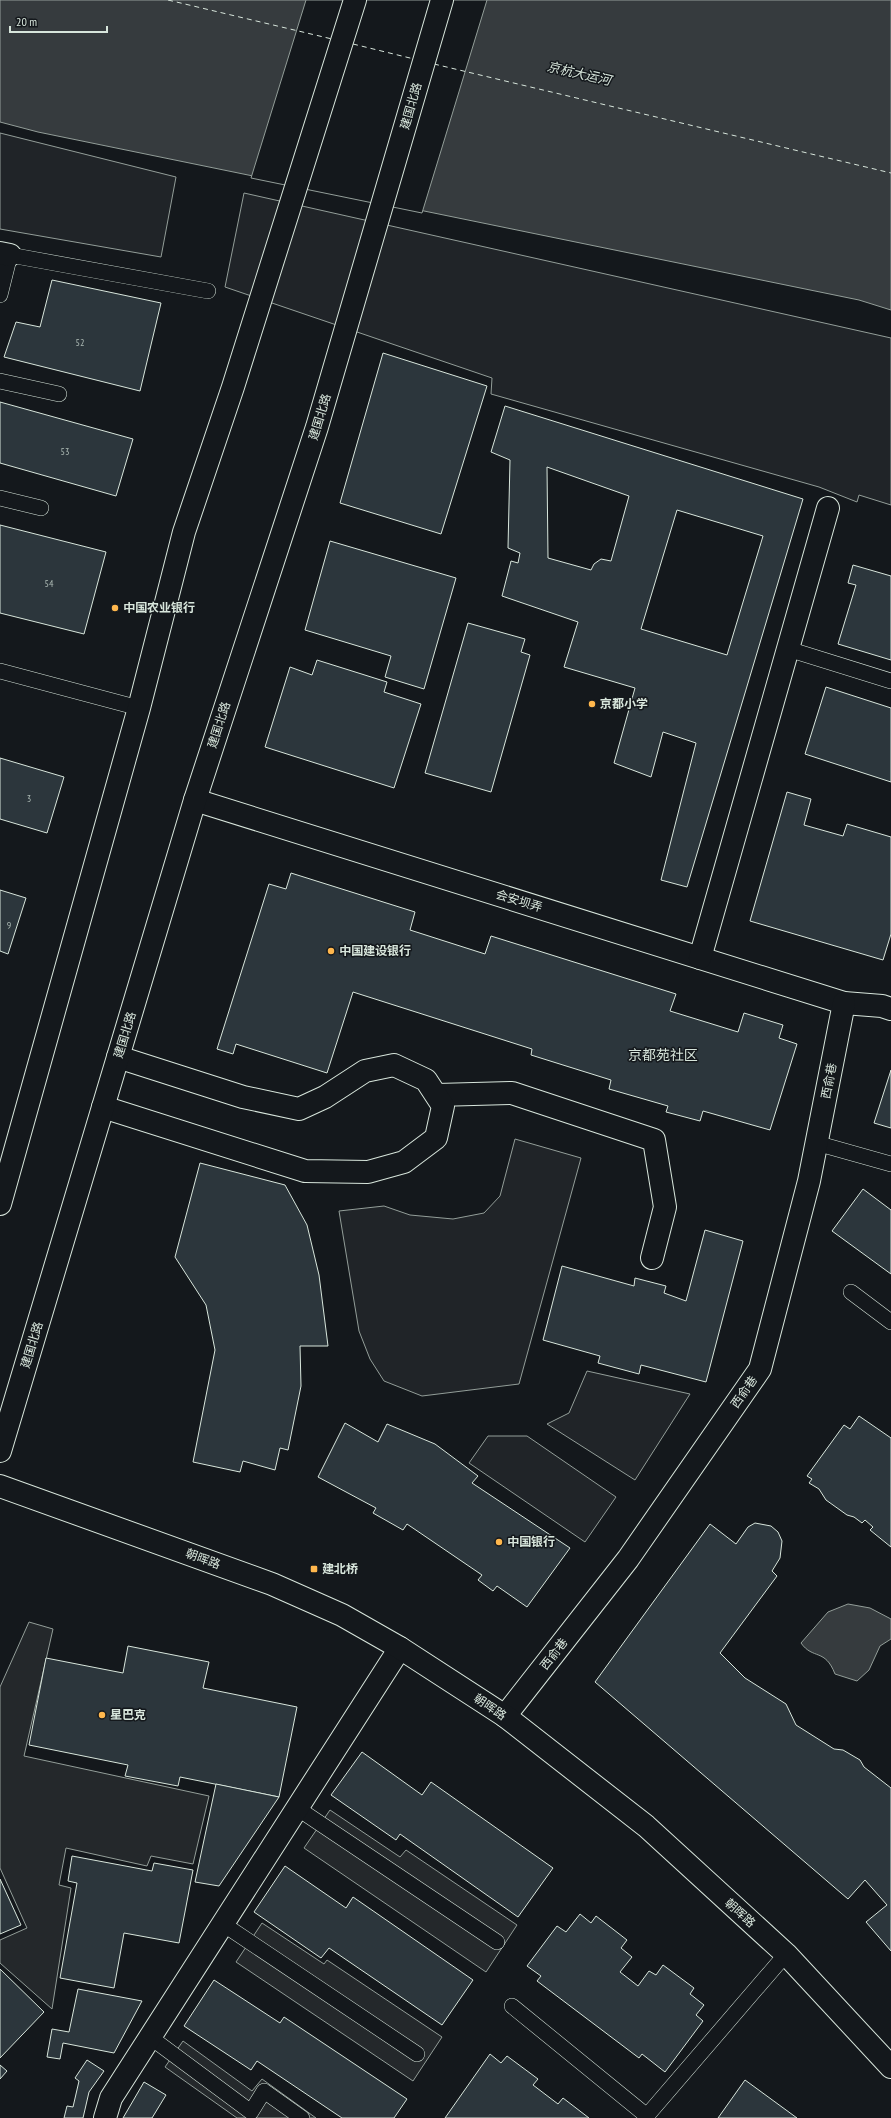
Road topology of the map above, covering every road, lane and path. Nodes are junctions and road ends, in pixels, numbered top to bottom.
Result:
1 (355, 0) edge
2 (442, 0) edge
3 (5, 254) edge
4 (208, 291) dead end
5 (0, 295) edge
6 (0, 381) edge
7 (59, 394) dead end
8 (0, 498) edge
9 (41, 508) dead end
10 (828, 508) dead end
11 (788, 649) junction
12 (0, 671) edge
13 (891, 681) edge
14 (139, 708) junction
15 (195, 800) junction
16 (700, 958) junction
17 (844, 1003) junction
18 (891, 1009) edge
19 (118, 1057) junction
20 (438, 1095) junction
21 (103, 1107) junction
22 (816, 1143) junction
23 (891, 1164) edge
24 (0, 1204) edge
25 (652, 1258) dead end
26 (851, 1292) dead end
27 (891, 1322) edge
28 (0, 1451) edge
29 (0, 1486) edge
30 (400, 1648) junction
31 (505, 1716) junction
32 (297, 1808) junction
33 (223, 1924) junction
34 (497, 1942) dead end
35 (786, 1954) junction
36 (512, 2006) dead end
37 (150, 2037) junction
38 (417, 2054) dead end
39 (891, 2067) edge
40 (646, 2117) edge
41 (105, 2118) edge
42 (302, 2118) edge

1 - 14 street
2 - 15 street, 建国北路
3 - 4 lane
3 - 5 lane
6 - 7 lane
8 - 9 lane
10 - 11 street
11 - 13 lane
11 - 16 street
12 - 14 lane
14 - 24 street
15 - 16 street, 会安坝弄
15 - 19 street, 建国北路
16 - 17 street, 会安坝弄
17 - 18 street, 会安坝弄
17 - 22 street, 西俞巷
19 - 20 street
19 - 21 street, 建国北路
20 - 21 street
20 - 25 street
21 - 28 street, 建国北路
22 - 23 lane
22 - 31 street, 西俞巷
26 - 27 lane
29 - 30 street, 朝晖路
30 - 31 street, 朝晖路
30 - 32 street
31 - 35 street, 朝晖路
32 - 33 street
32 - 34 lane
33 - 37 street
33 - 38 lane
35 - 39 street, 朝晖路
35 - 40 lane
36 - 40 lane
37 - 41 street
37 - 42 lane

